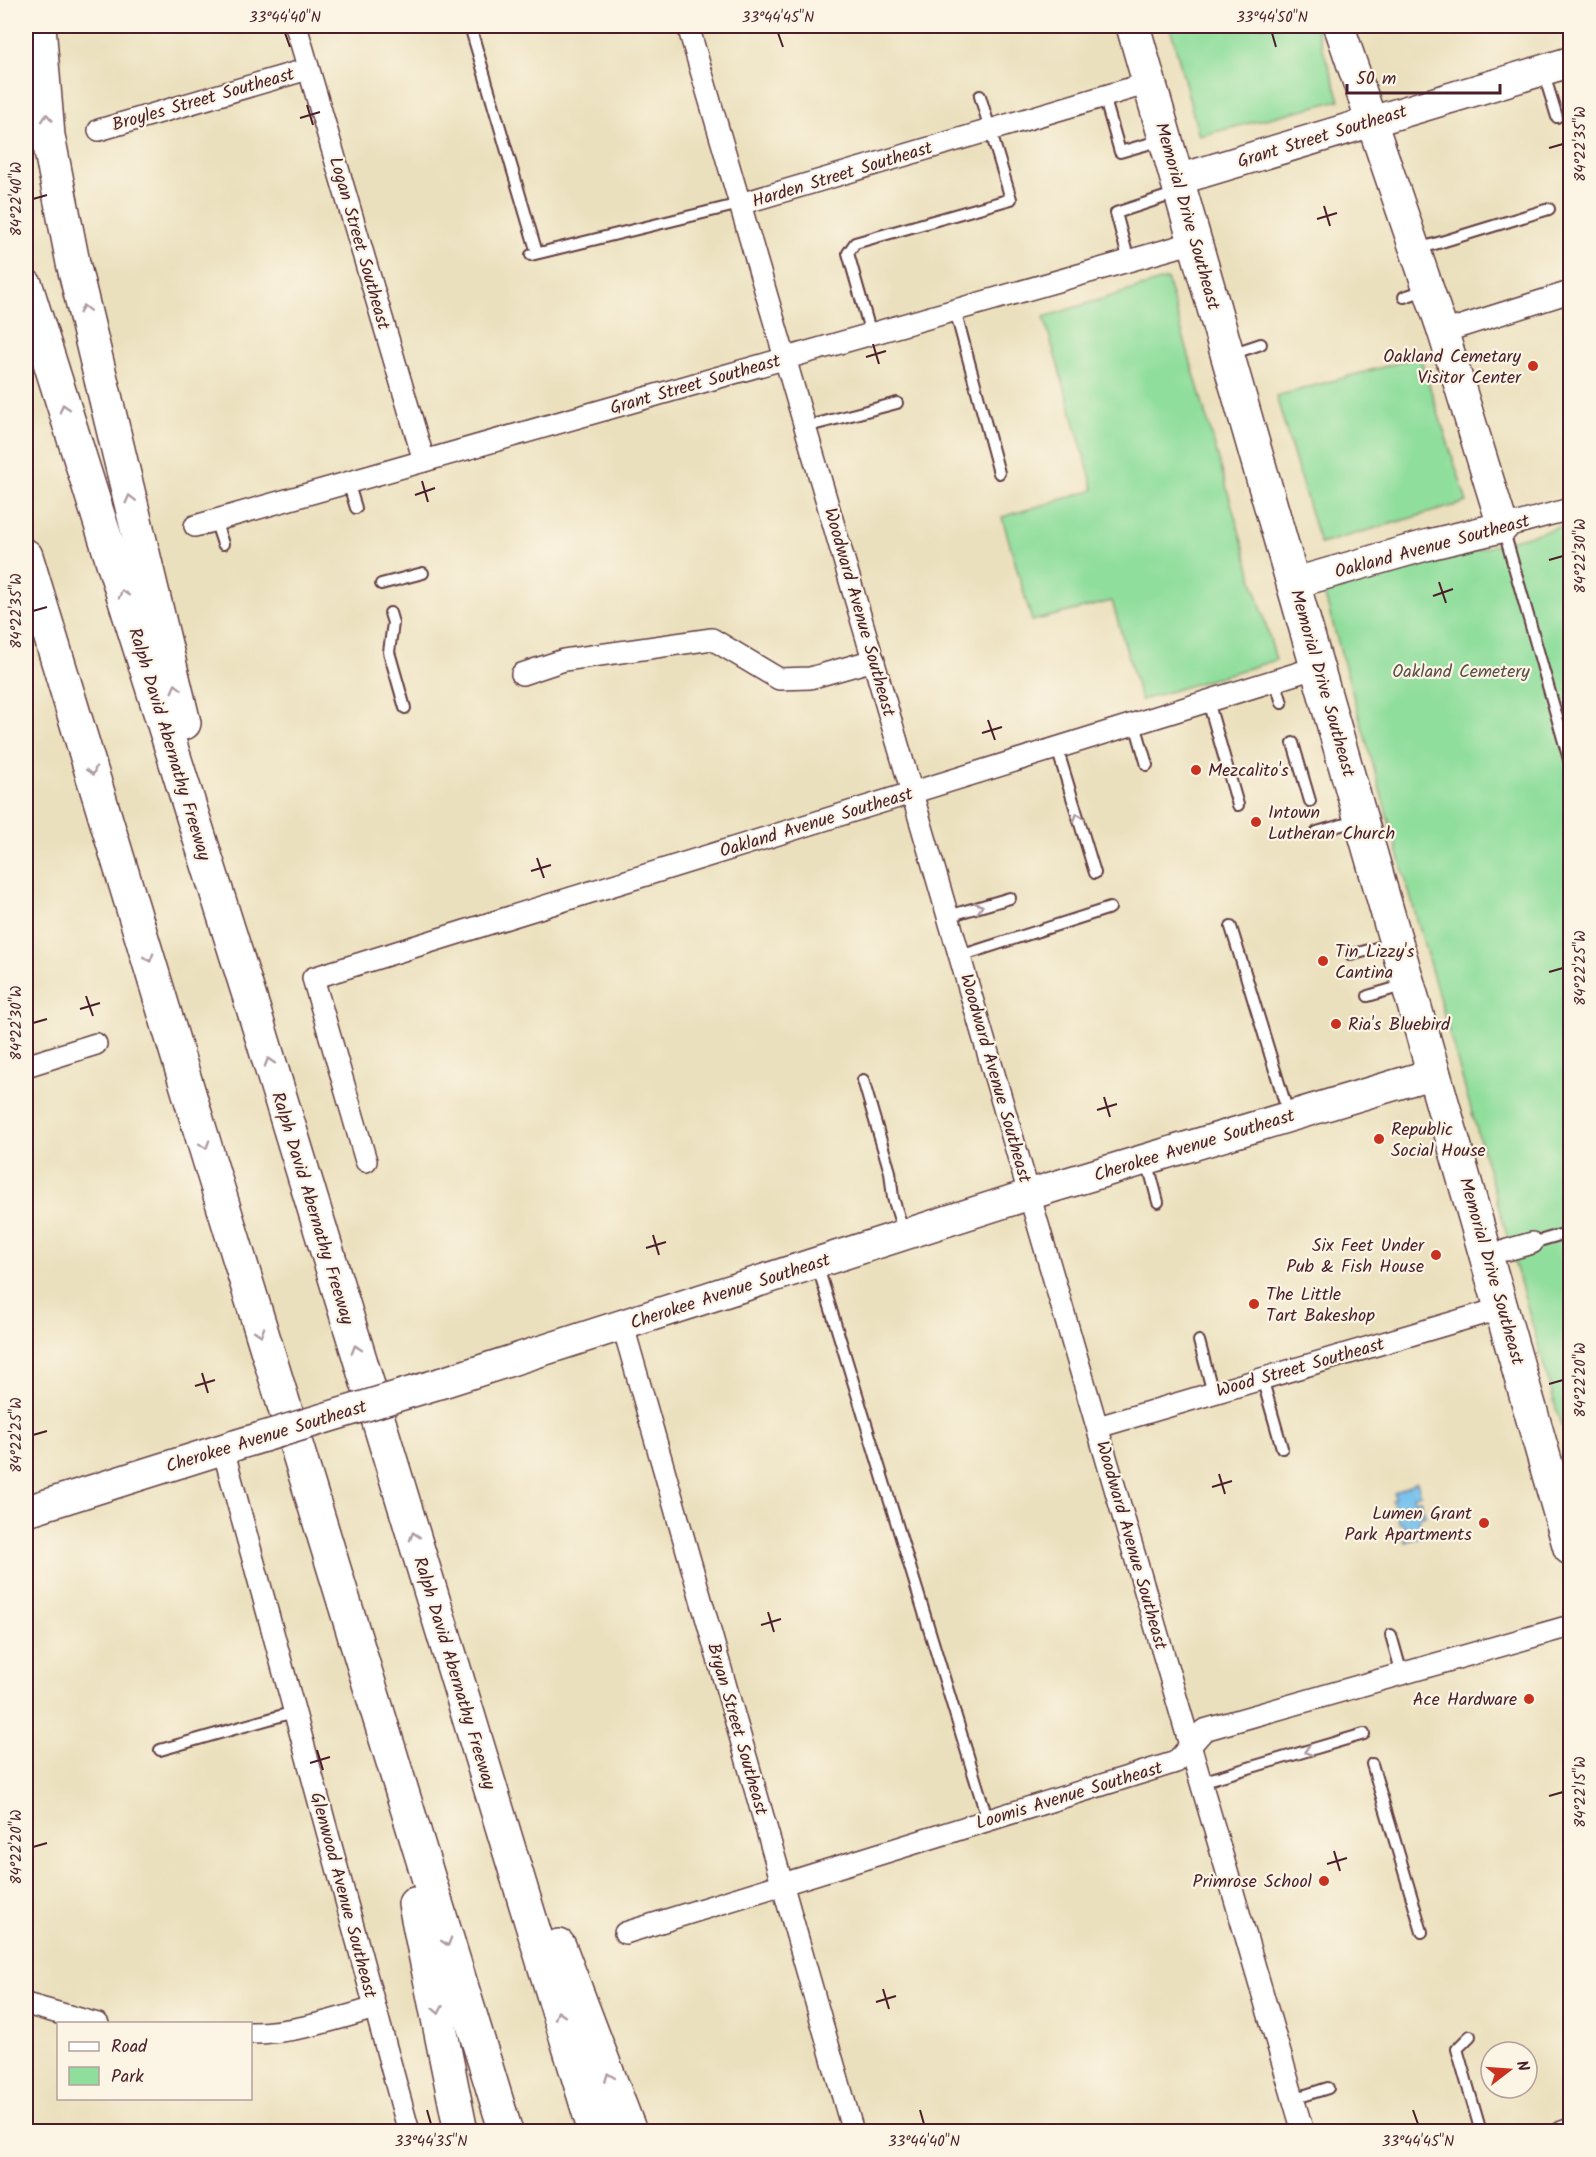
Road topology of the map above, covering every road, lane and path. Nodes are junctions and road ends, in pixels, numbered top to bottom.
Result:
1 (39, 26) edge
2 (296, 26) edge
3 (470, 26) edge
4 (688, 26) edge
5 (1132, 26) edge
6 (1339, 26) edge
7 (1570, 62) edge
8 (308, 69) junction
9 (1542, 70) junction
10 (1149, 83) junction
11 (980, 96) dead end
12 (1104, 96) junction
13 (1557, 117) dead end
14 (1372, 121) junction
15 (99, 129) dead end
16 (990, 130) junction
17 (1165, 139) junction
18 (1179, 186) junction
19 (740, 204) junction
20 (1549, 209) dead end
21 (1196, 242) junction
22 (1415, 250) junction
23 (1129, 261) junction
24 (26, 286) edge
25 (1570, 292) edge
26 (955, 310) junction
27 (1443, 332) junction
28 (871, 334) junction
29 (1261, 344) dead end
30 (1228, 355) junction
31 (785, 358) junction
32 (897, 403) dead end
33 (805, 427) junction
34 (424, 461) junction
35 (999, 473) dead end
36 (348, 482) junction
37 (356, 508) dead end
38 (1570, 509) edge
39 (205, 523) joint
40 (1503, 527) junction
41 (223, 544) dead end
42 (26, 556) edge
43 (423, 573) dead end
44 (1294, 583) junction
45 (381, 584) dead end
46 (26, 597) edge
47 (390, 613) dead end
48 (874, 660) junction
49 (1318, 667) junction
50 (522, 674) dead end
51 (1275, 680) junction
52 (1208, 701) junction
53 (1282, 703) dead end
54 (405, 708) dead end
55 (74, 716) junction
56 (1135, 724) junction
57 (1293, 743) dead end
58 (1057, 748) junction
59 (1570, 763) edge
60 (1147, 765) dead end
61 (912, 793) junction
62 (1310, 801) dead end
63 (1238, 805) dead end
64 (1362, 819) junction
65 (1317, 832) dead end
66 (1095, 873) dead end
67 (1010, 898) dead end
68 (1110, 908) dead end
69 (948, 916) junction
70 (1231, 927) dead end
71 (1397, 942) junction
72 (1351, 955) dead end
73 (960, 956) junction
74 (1409, 984) junction
75 (1368, 996) dead end
76 (254, 1011) junction
77 (96, 1044) dead end
78 (26, 1066) edge
79 (1435, 1073) junction
80 (863, 1080) dead end
81 (1290, 1117) junction
82 (1146, 1160) junction
83 (366, 1161) dead end
84 (1030, 1195) junction
85 (1158, 1202) dead end
86 (1570, 1232) edge
87 (905, 1235) junction
88 (1532, 1243) joint
89 (1508, 1250) dead end
90 (816, 1264) junction
91 (1502, 1308) junction
92 (623, 1326) junction
93 (1199, 1341) dead end
94 (1262, 1378) junction
95 (1213, 1393) junction
96 (1098, 1427) junction
97 (230, 1447) junction
98 (1282, 1448) dead end
99 (26, 1511) edge
100 (1570, 1548) edge
101 (1570, 1626) edge
102 (1391, 1635) dead end
103 (449, 1652) junction
104 (1402, 1674) junction
105 (366, 1686) junction
106 (294, 1712) junction
107 (1364, 1734) dead end
108 (1190, 1745) junction
109 (160, 1750) dead end
110 (1372, 1764) dead end
111 (1201, 1782) junction
112 (988, 1821) junction
113 (782, 1885) junction
114 (1422, 1932) dead end
115 (626, 1933) dead end
116 (26, 2004) edge
117 (375, 2008) junction
118 (91, 2022) edge
119 (252, 2033) edge
120 (1470, 2036) dead end
121 (1328, 2088) dead end
122 (1293, 2099) junction
123 (1570, 2129) edge
124 (409, 2132) edge
125 (461, 2132) edge
126 (506, 2132) edge
127 (595, 2132) edge
128 (630, 2132) edge
129 (853, 2132) edge
130 (1303, 2132) edge
131 (1481, 2132) edge
132 (1562, 2132) edge

76 -> 1 main road
2 - 8 street, Logan Street Southeast
3 - 19 lane, Harden Street Southeast
4 - 19 street, Woodward Avenue Southeast
5 - 10 main road, Memorial Drive Southeast
6 - 14 street
7 - 9 street, Grant Street Southeast
8 - 15 street, Broyles Street Southeast
8 - 34 street, Logan Street Southeast
9 - 13 lane
9 - 14 street, Grant Street Southeast
10 - 12 street, Harden Street Southeast
10 - 17 main road, Memorial Drive Southeast
11 - 16 lane
12 - 16 street, Harden Street Southeast
12 - 17 lane
14 - 18 street, Grant Street Southeast
14 - 22 street
16 - 19 street, Harden Street Southeast
16 - 28 lane
17 - 18 main road, Memorial Drive Southeast
18 - 21 main road, Memorial Drive Southeast
18 - 23 lane
19 - 31 street, Woodward Avenue Southeast
20 - 22 lane
21 - 23 street, Grant Street Southeast
21 - 30 main road, Memorial Drive Southeast
22 - 27 street
23 - 26 street, Grant Street Southeast
76 -> 24 main road, Ralph David Abernathy Freeway
25 - 27 street
26 - 28 street, Grant Street Southeast
26 - 35 lane
27 - 40 street
28 - 31 street, Grant Street Southeast
29 - 30 lane
30 - 44 main road, Memorial Drive Southeast
31 - 33 street, Woodward Avenue Southeast
31 - 34 street, Grant Street Southeast
32 - 33 lane
33 - 48 street, Woodward Avenue Southeast
34 - 36 street, Grant Street Southeast
36 - 37 lane
36 - 39 street, Grant Street Southeast
38 - 40 street, Oakland Avenue Southeast
39 - 41 lane
40 - 44 street, Oakland Avenue Southeast
40 - 59 lane
42 - 55 main road
43 - 45 lane
44 - 49 main road, Memorial Drive Southeast
46 - 55 main road
47 - 54 lane
48 - 50 street
48 - 61 street, Woodward Avenue Southeast
49 - 51 street, Oakland Avenue Southeast
49 - 64 main road, Memorial Drive Southeast
51 - 52 street, Oakland Avenue Southeast
51 - 53 lane
52 - 56 street, Oakland Avenue Southeast
52 - 63 lane
55 -> 105 main road
56 - 58 street, Oakland Avenue Southeast
56 - 60 lane
57 - 62 lane
58 - 61 street, Oakland Avenue Southeast
66 -> 58 lane
61 - 69 street, Woodward Avenue Southeast
61 - 83 street, Oakland Avenue Southeast
64 - 65 lane
64 - 71 main road, Memorial Drive Southeast
69 -> 67 lane
68 - 73 lane
69 - 73 street, Woodward Avenue Southeast
70 - 81 lane
71 - 72 lane
71 - 74 main road, Memorial Drive Southeast
73 - 84 street, Woodward Avenue Southeast
74 - 75 lane
74 - 79 main road, Memorial Drive Southeast
103 -> 76 main road, Ralph David Abernathy Freeway
77 - 78 street
79 - 81 street, Cherokee Avenue Southeast
79 - 91 main road, Memorial Drive Southeast
80 - 87 lane
81 - 82 street, Cherokee Avenue Southeast
82 - 84 street, Cherokee Avenue Southeast
82 - 85 lane
84 - 87 street, Cherokee Avenue Southeast
84 - 96 street, Woodward Avenue Southeast
86 - 88 lane
87 - 90 street, Cherokee Avenue Southeast
88 - 89 street
90 - 92 street, Cherokee Avenue Southeast
90 - 112 lane
91 - 94 street, Wood Street Southeast
91 - 100 main road, Memorial Drive Southeast
92 - 97 street, Cherokee Avenue Southeast, bridge
92 - 113 street, Bryan Street Southeast
93 - 95 lane
94 - 95 street, Wood Street Southeast
94 - 98 lane
95 - 96 street, Wood Street Southeast
96 - 108 street, Woodward Avenue Southeast
97 - 99 street, Cherokee Avenue Southeast
97 - 106 street, Glenwood Avenue Southeast
101 - 104 street, Loomis Avenue Southeast
102 - 104 lane
127 -> 103 main road, Ralph David Abernathy Freeway
128 -> 103 main road
104 - 108 street, Loomis Avenue Southeast
105 -> 125 main road
105 -> 126 main road
106 - 109 lane
106 - 117 street, Glenwood Avenue Southeast
107 -> 111 lane
108 - 111 street, Woodward Avenue Southeast
108 - 112 street, Loomis Avenue Southeast
110 - 114 lane
111 - 122 street, Woodward Avenue Southeast
112 - 113 street, Loomis Avenue Southeast
113 - 115 street, Loomis Avenue Southeast
113 - 129 street, Bryan Street Southeast
116 - 118 street
117 - 119 street
117 - 124 street, Glenwood Avenue Southeast
120 - 131 lane
121 - 122 lane
122 - 130 street, Woodward Avenue Southeast
123 - 132 street

